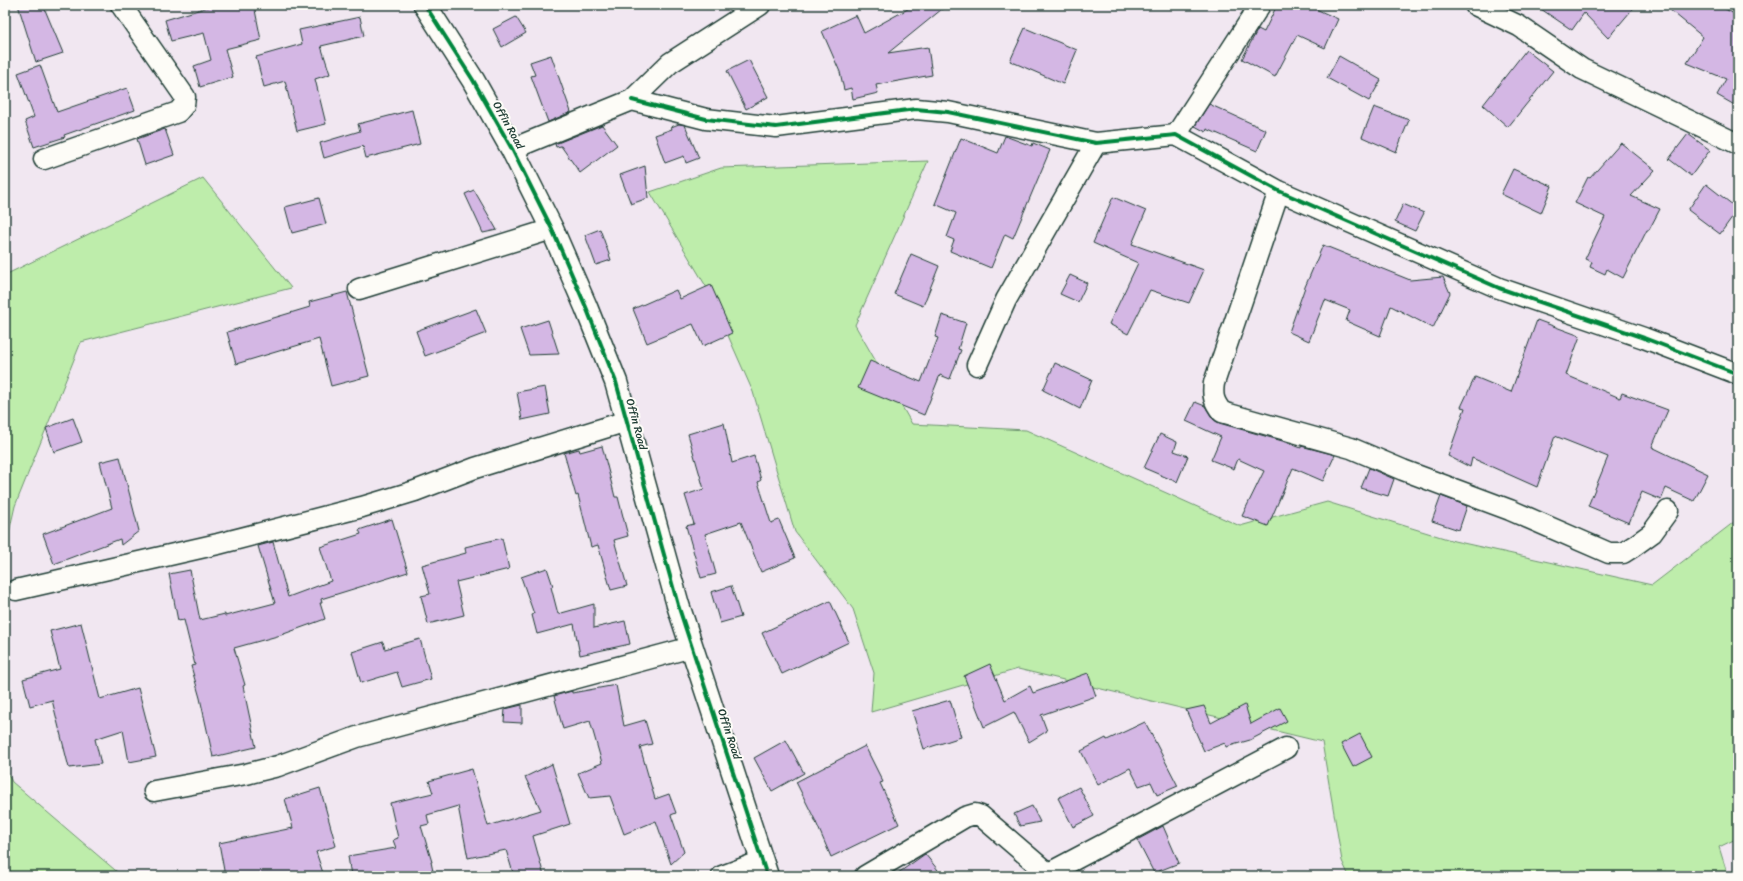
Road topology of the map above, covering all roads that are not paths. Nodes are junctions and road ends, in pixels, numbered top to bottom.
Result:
1 (121, 5) edge
2 (425, 5) edge
3 (760, 5) edge
4 (1260, 5) edge
5 (1475, 5) edge
6 (632, 100) junction
7 (1176, 136) junction
8 (1096, 143) junction
9 (1738, 144) edge
10 (512, 149) junction
11 (44, 159) dead end
12 (1279, 191) junction
13 (552, 229) junction
14 (359, 289) dead end
15 (977, 365) dead end
16 (1738, 374) edge
17 (627, 421) junction
18 (1668, 511) dead end
19 (16, 590) dead end
20 (692, 647) junction
21 (1286, 748) dead end
22 (154, 791) dead end
23 (764, 868) edge
24 (1050, 874) edge
25 (722, 876) edge
26 (865, 876) edge

1 - 11 street
2 - 10 street, Offin Road
3 - 6 street
4 - 7 street
5 - 9 street
6 - 8 street
6 - 10 street
7 - 8 street
7 - 12 street
8 - 15 street
10 - 13 street, Offin Road
12 - 16 street
12 - 18 street
13 - 14 street
13 - 17 street, Offin Road
17 - 19 street
17 - 20 street, Offin Road
20 - 22 street
20 - 23 street, Offin Road
21 - 24 street
23 - 25 street
24 - 26 street

